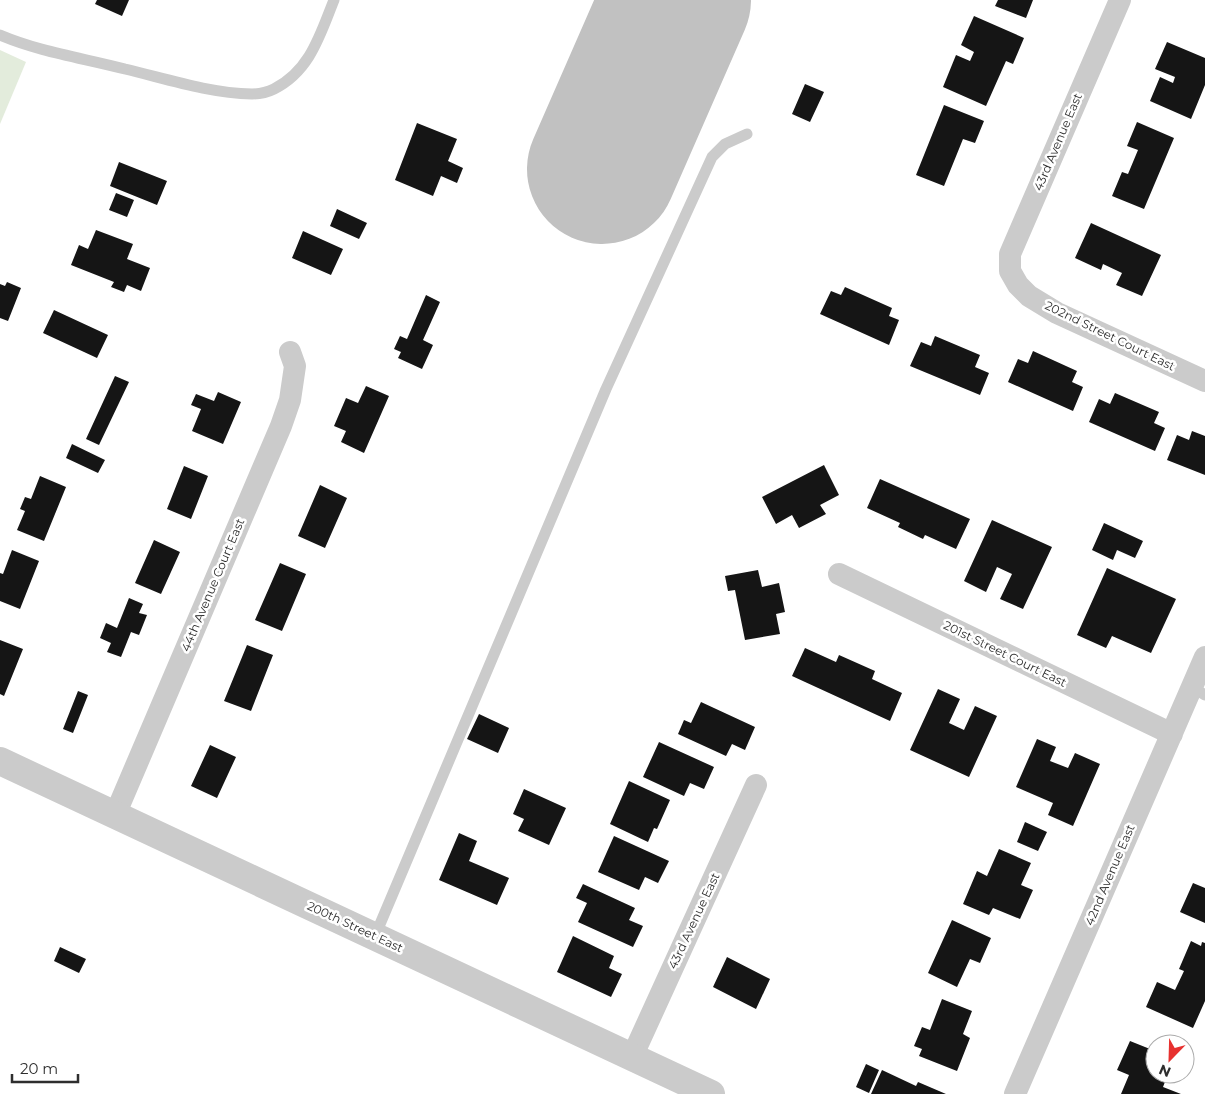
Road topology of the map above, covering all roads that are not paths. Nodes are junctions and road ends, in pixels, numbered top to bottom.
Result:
1 (334, 0) edge
2 (1120, 0) edge
3 (0, 35) edge
4 (747, 134) dead end
5 (1018, 285) joint
6 (290, 352) dead end
7 (1205, 381) edge
8 (839, 574) dead end
9 (1205, 657) edge
10 (1198, 691) edge
11 (1172, 734) junction
12 (0, 761) edge
13 (756, 785) dead end
14 (115, 815) junction
15 (375, 936) junction
16 (632, 1057) junction
17 (711, 1094) edge
18 (1015, 1094) edge

1 - 3 lane
2 - 5 street, 43rd Avenue East
4 - 15 lane
5 - 7 street, 202nd Street Court East
6 - 14 street, 44th Avenue Court East
8 - 11 street, 201st Street Court East
9 - 10 street, 42nd Avenue East
10 - 11 street, 42nd Avenue East
11 - 18 street, 42nd Avenue East
12 - 14 street, 200th Street East
13 - 16 street, 43rd Avenue East
14 - 15 street, 200th Street East
15 - 16 street, 200th Street East
16 - 17 street, 200th Street East

